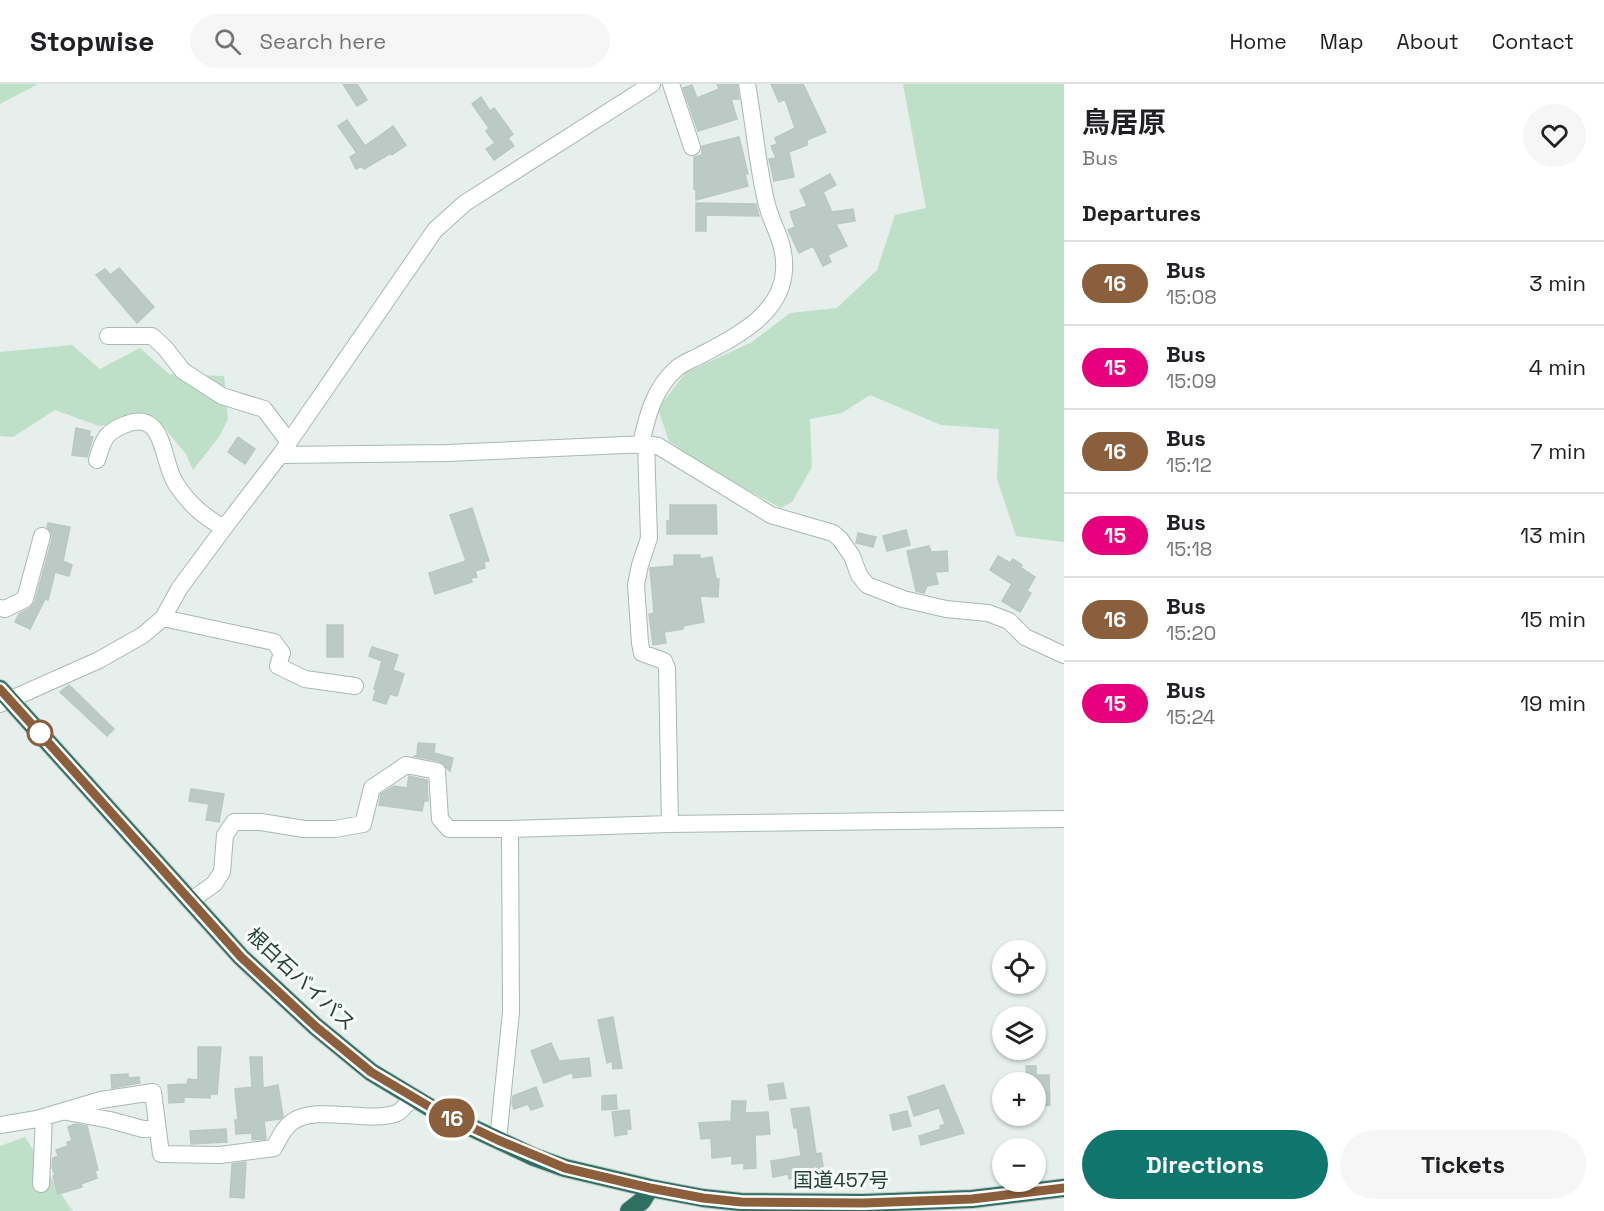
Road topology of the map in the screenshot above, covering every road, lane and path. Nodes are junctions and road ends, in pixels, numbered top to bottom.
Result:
1 (652, 84) edge
2 (671, 84) edge
3 (747, 84) edge
4 (692, 147) dead end
5 (108, 336) dead end
6 (643, 444) junction
7 (285, 448) junction
8 (97, 460) dead end
9 (224, 528) junction
10 (42, 536) dead end
11 (0, 608) edge
12 (163, 618) junction
13 (1064, 656) edge
14 (354, 686) dead end
15 (4, 698) edge
16 (1064, 819) edge
17 (670, 824) junction
18 (510, 829) junction
19 (190, 901) junction
20 (412, 1097) junction
21 (64, 1112) junction
22 (44, 1117) junction
23 (0, 1125) edge
24 (157, 1128) junction
25 (498, 1140) junction
26 (41, 1184) dead end
27 (650, 1188) junction
28 (1064, 1188) edge
29 (629, 1211) edge

1 - 7 street
2 - 4 street
3 - 6 street
5 - 7 street
6 - 7 street
6 - 13 street
6 - 17 street
7 - 9 street
8 - 9 street
9 - 12 street
10 - 11 street
12 - 14 street
12 - 15 street
15 - 19 highway, 根白石バイパス
16 - 17 street
17 - 18 street
18 - 19 street
18 - 25 street
19 - 20 highway, 根白石バイパス
20 - 24 street
20 - 25 highway, 根白石バイパス
21 - 22 street
21 - 24 street
21 - 24 street
22 - 23 street
22 - 26 street
25 - 27 highway, 根白石バイパス
27 - 28 highway, 国道457号
27 - 29 highway

